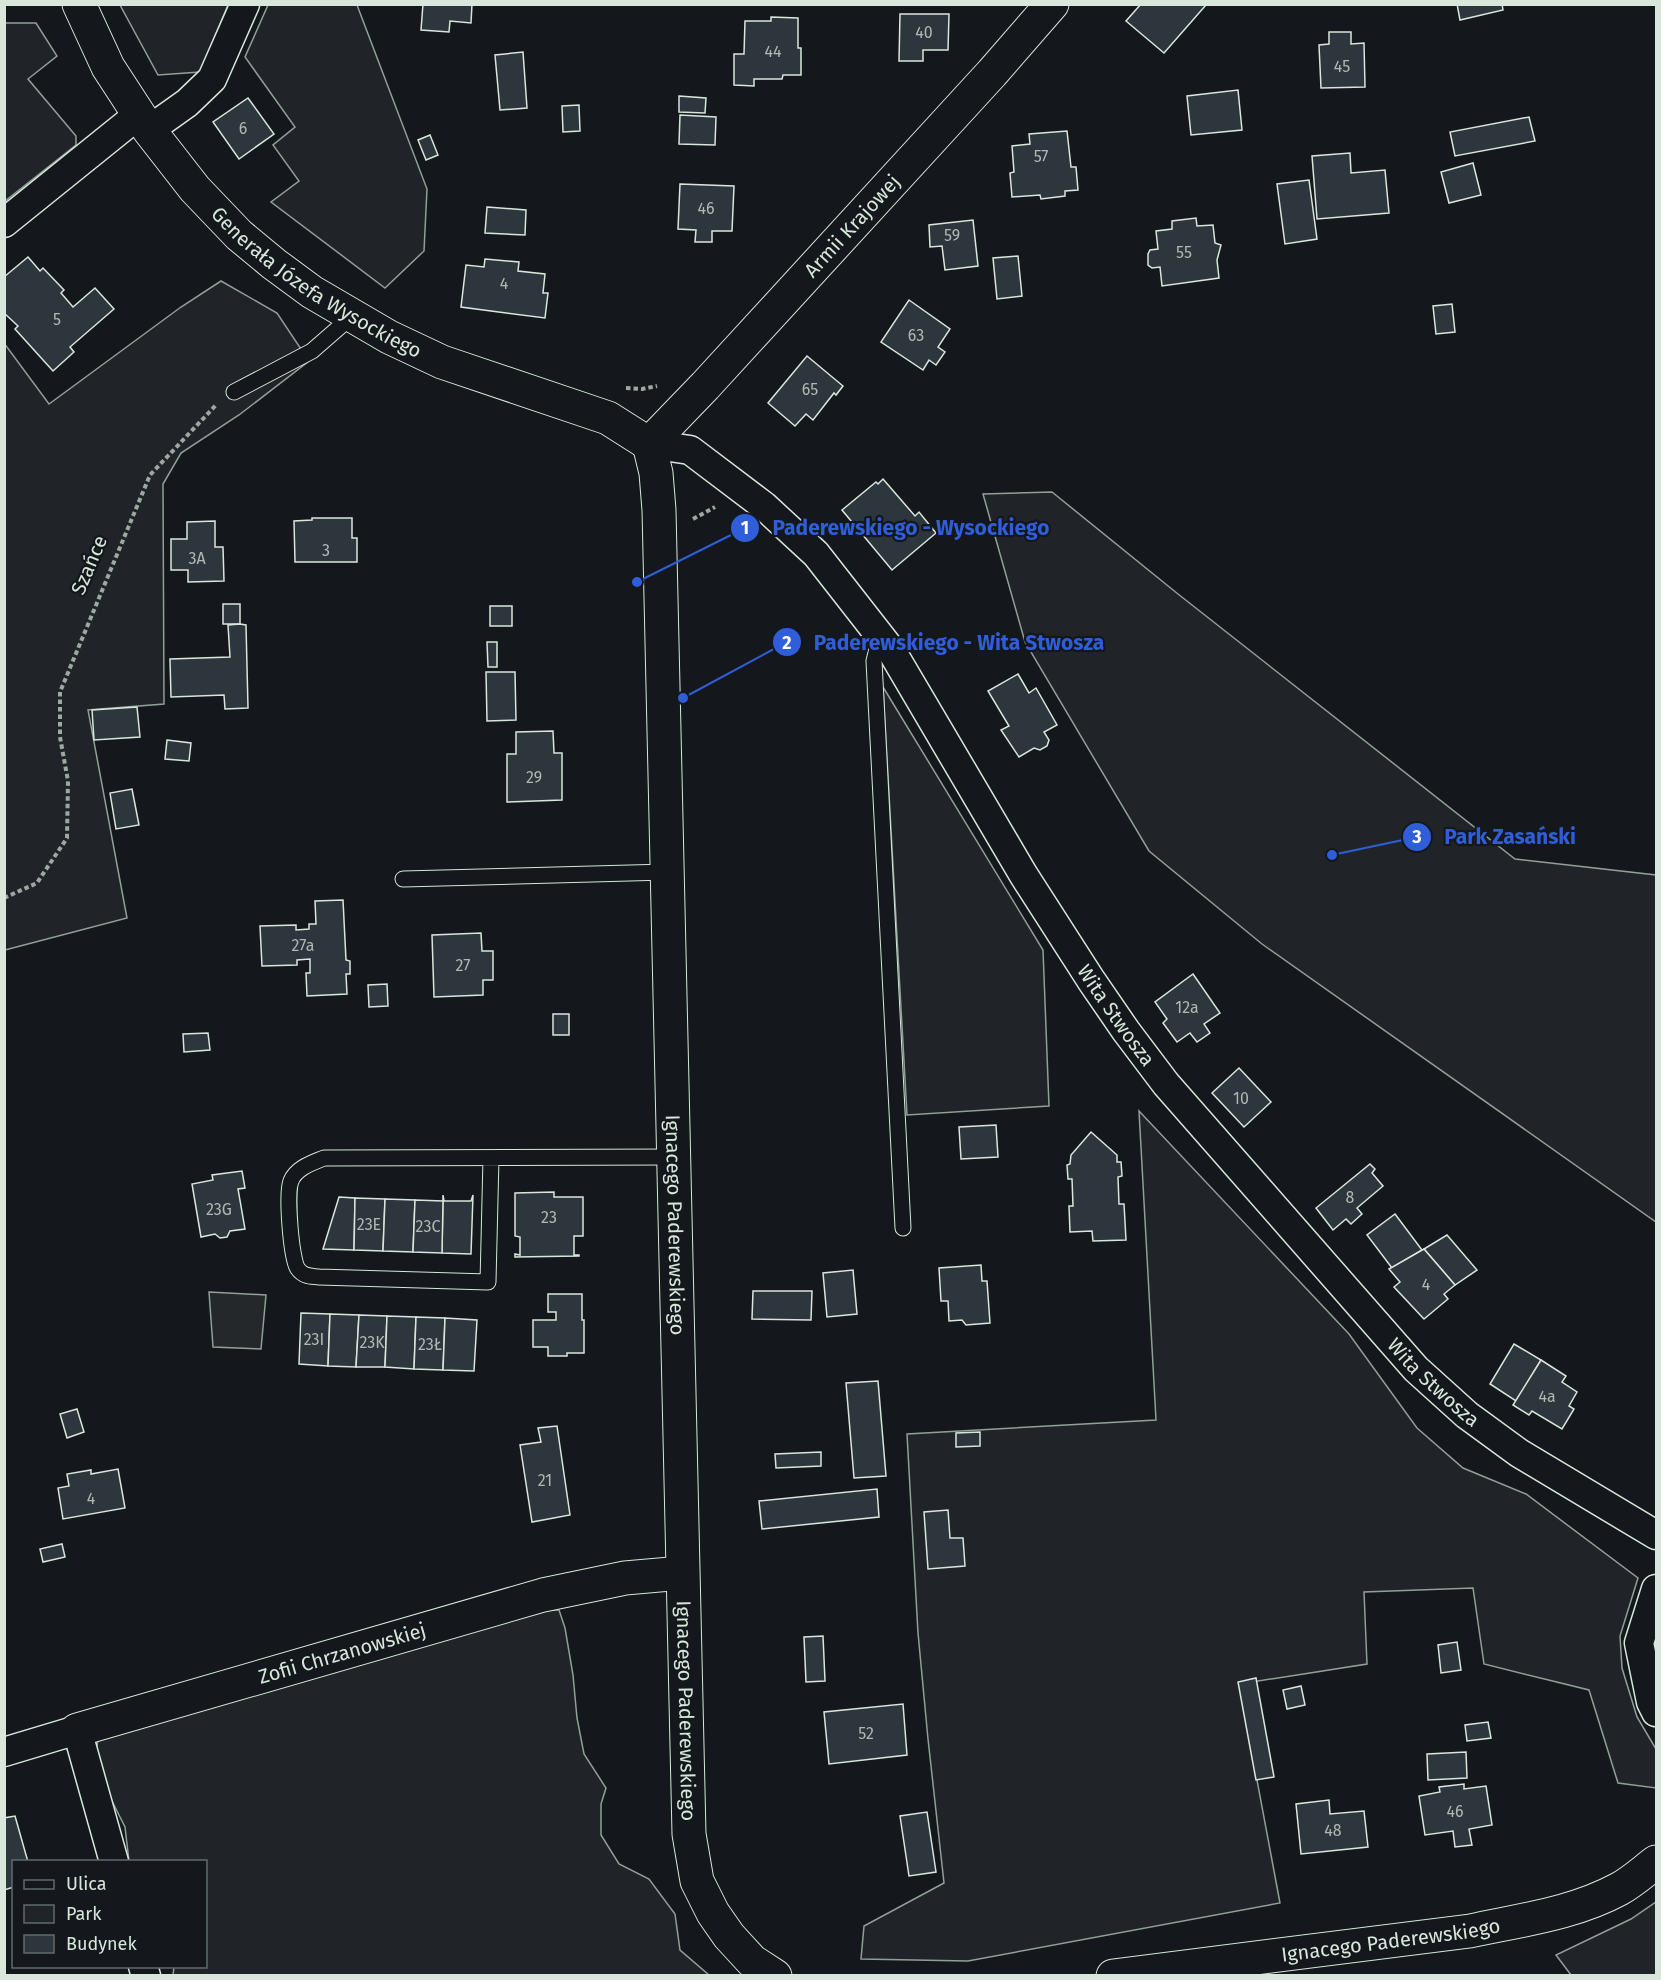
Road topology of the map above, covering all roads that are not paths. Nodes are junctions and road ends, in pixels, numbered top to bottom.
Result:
1 (79, 4) edge
2 (244, 4) edge
3 (1052, 4) edge
4 (144, 123) junction
5 (4, 223) edge
6 (351, 317) junction
7 (234, 392) road end
8 (649, 444) junction
9 (880, 636) junction
10 (667, 872) junction
11 (403, 879) dead end
12 (673, 1157) junction
13 (491, 1158) junction
14 (903, 1228) dead end
15 (1656, 1534) edge
16 (682, 1573) junction
17 (1656, 1589) edge
18 (1656, 1712) edge
19 (77, 1730) junction
20 (4, 1752) edge
21 (113, 1860) edge
22 (1656, 1862) edge
23 (775, 1976) edge
24 (1113, 1976) edge

1 - 4 street, Generała Józefa Wysockiego
2 - 4 street
3 - 8 street, Armii Krajowej
4 - 5 street
4 - 6 street, Generała Józefa Wysockiego
6 - 7 lane
6 - 8 street, Generała Józefa Wysockiego
8 - 9 street, Wita Stwosza
8 - 10 street, Ignacego Paderewskiego
9 - 14 lane
9 - 15 street, Wita Stwosza
10 - 11 lane
10 - 12 street, Ignacego Paderewskiego
12 - 13 lane
12 - 16 street, Ignacego Paderewskiego
13 - 13 lane
16 - 19 street, Zofii Chrzanowskiej
16 - 23 street, Ignacego Paderewskiego
17 - 18 street
19 - 20 street, Zofii Chrzanowskiej
19 - 21 street
22 - 24 street, Ignacego Paderewskiego

